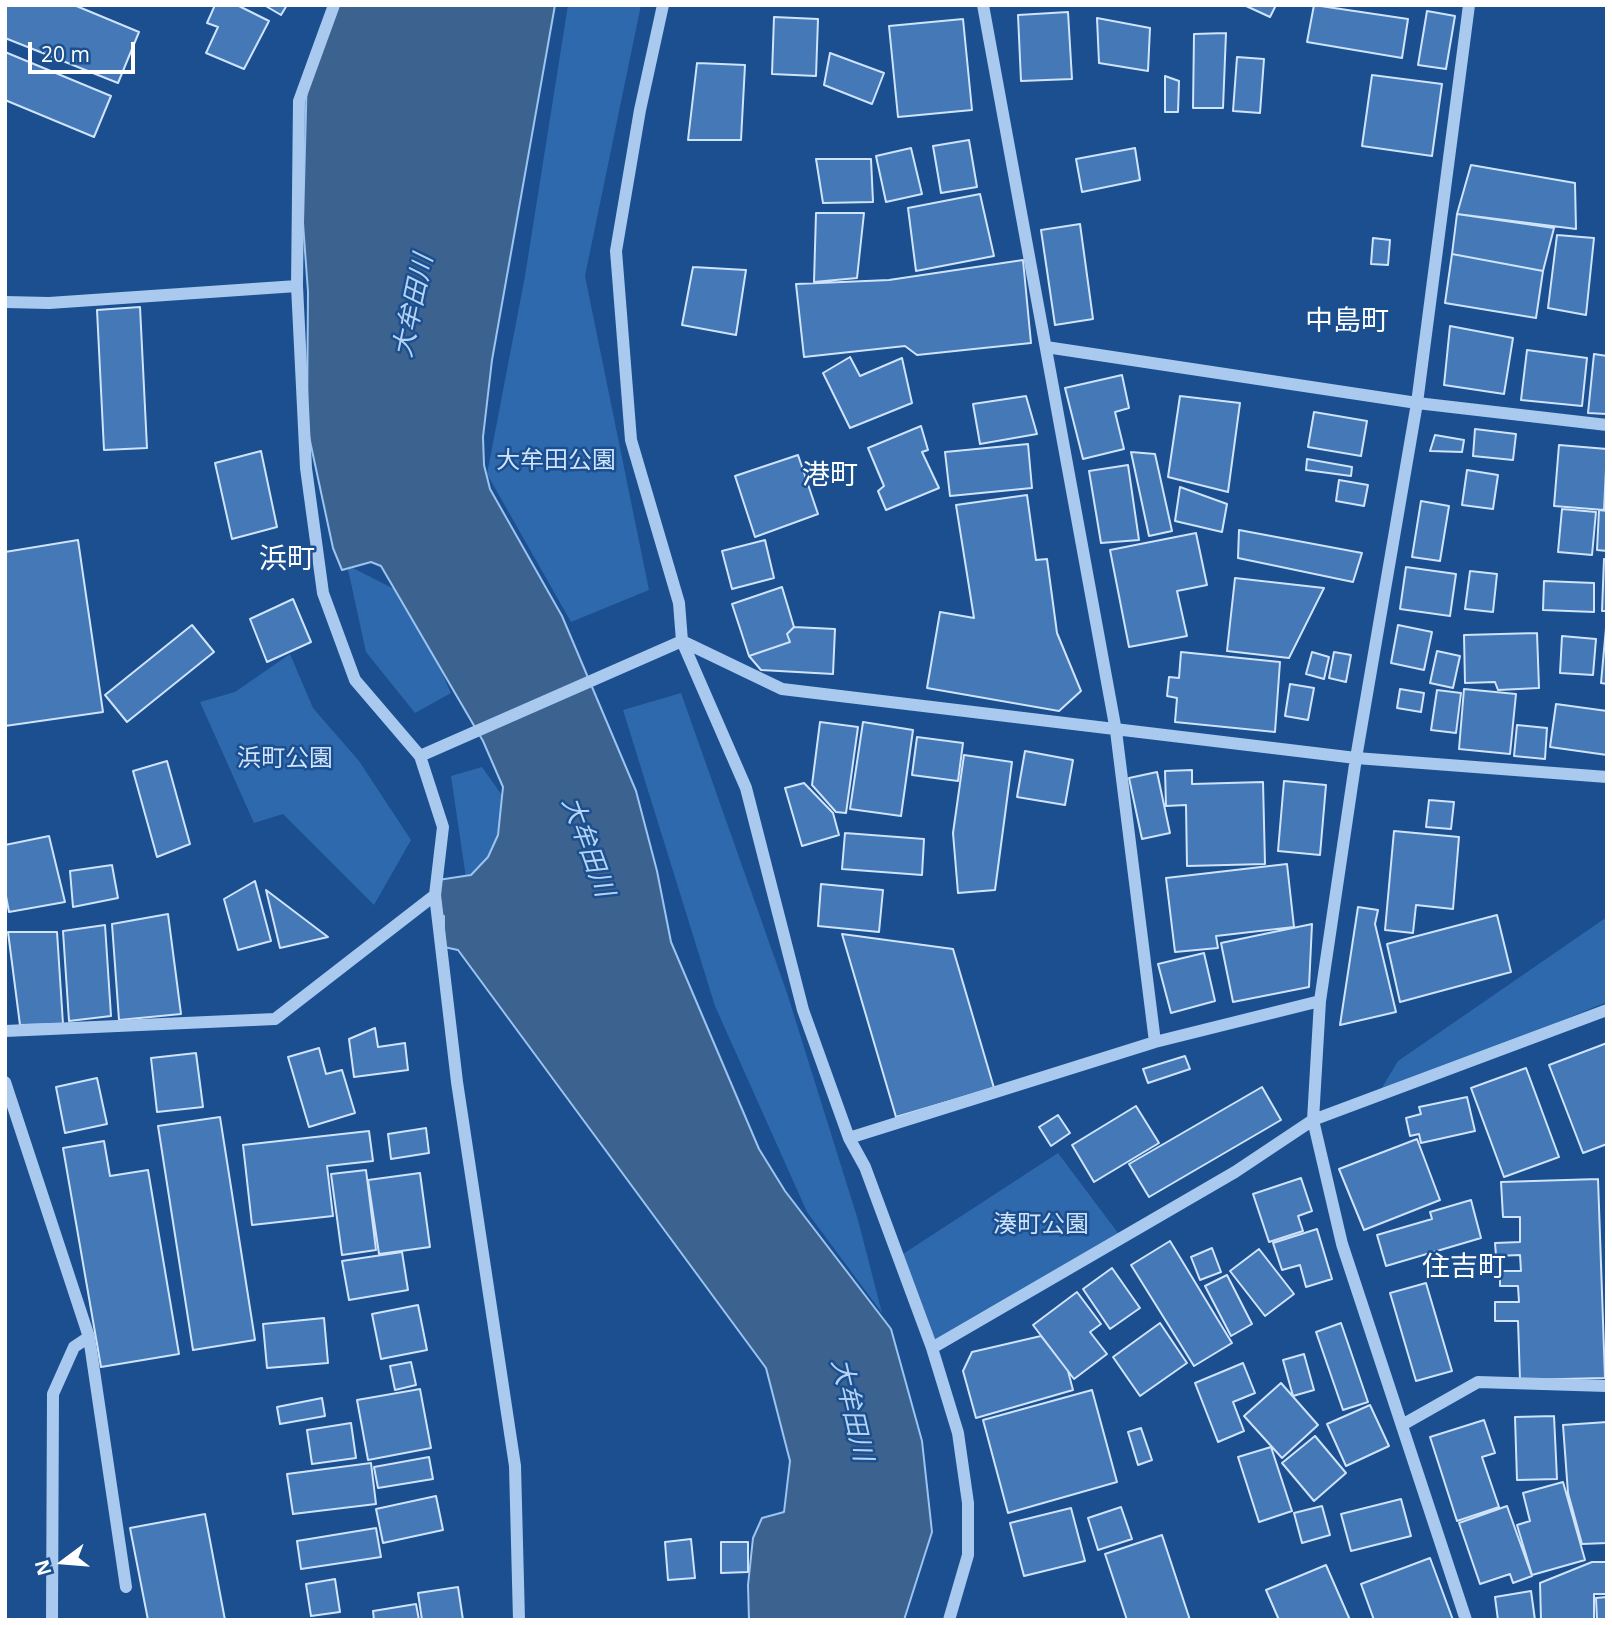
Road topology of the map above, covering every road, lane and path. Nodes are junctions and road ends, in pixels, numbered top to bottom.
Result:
1 (334, 5) edge
2 (663, 5) edge
3 (983, 5) edge
4 (1469, 5) edge
5 (297, 286) junction
6 (5, 302) edge
7 (1046, 348) junction
8 (1417, 403) junction
9 (1607, 425) edge
10 (682, 641) junction
11 (1116, 731) junction
12 (420, 756) junction
13 (1356, 758) junction
14 (1607, 777) edge
15 (435, 895) junction
16 (1320, 1001) junction
17 (1607, 1010) edge
18 (5, 1031) edge
19 (1155, 1042) junction
20 (5, 1082) edge
21 (1313, 1120) junction
22 (849, 1138) junction
23 (89, 1337) junction
24 (932, 1348) junction
25 (1607, 1385) edge
26 (1402, 1424) junction
27 (126, 1587) dead end
28 (52, 1620) edge
29 (519, 1620) edge
30 (949, 1620) edge
31 (1466, 1620) edge

1 - 5 street
2 - 10 street
3 - 7 street
4 - 8 street
5 - 6 street
5 - 12 street
7 - 8 street
7 - 11 street
8 - 9 street
8 - 13 street
10 - 11 street
10 - 12 street
10 - 22 street
11 - 13 street
11 - 19 street
12 - 15 street
13 - 14 street
13 - 16 street
15 - 18 street
15 - 29 street
16 - 19 street
16 - 21 street
17 - 21 street
19 - 22 street
20 - 23 street
21 - 24 street
21 - 26 street
22 - 24 street
23 - 27 street
23 - 28 street
24 - 30 street
25 - 26 street
26 - 31 street

